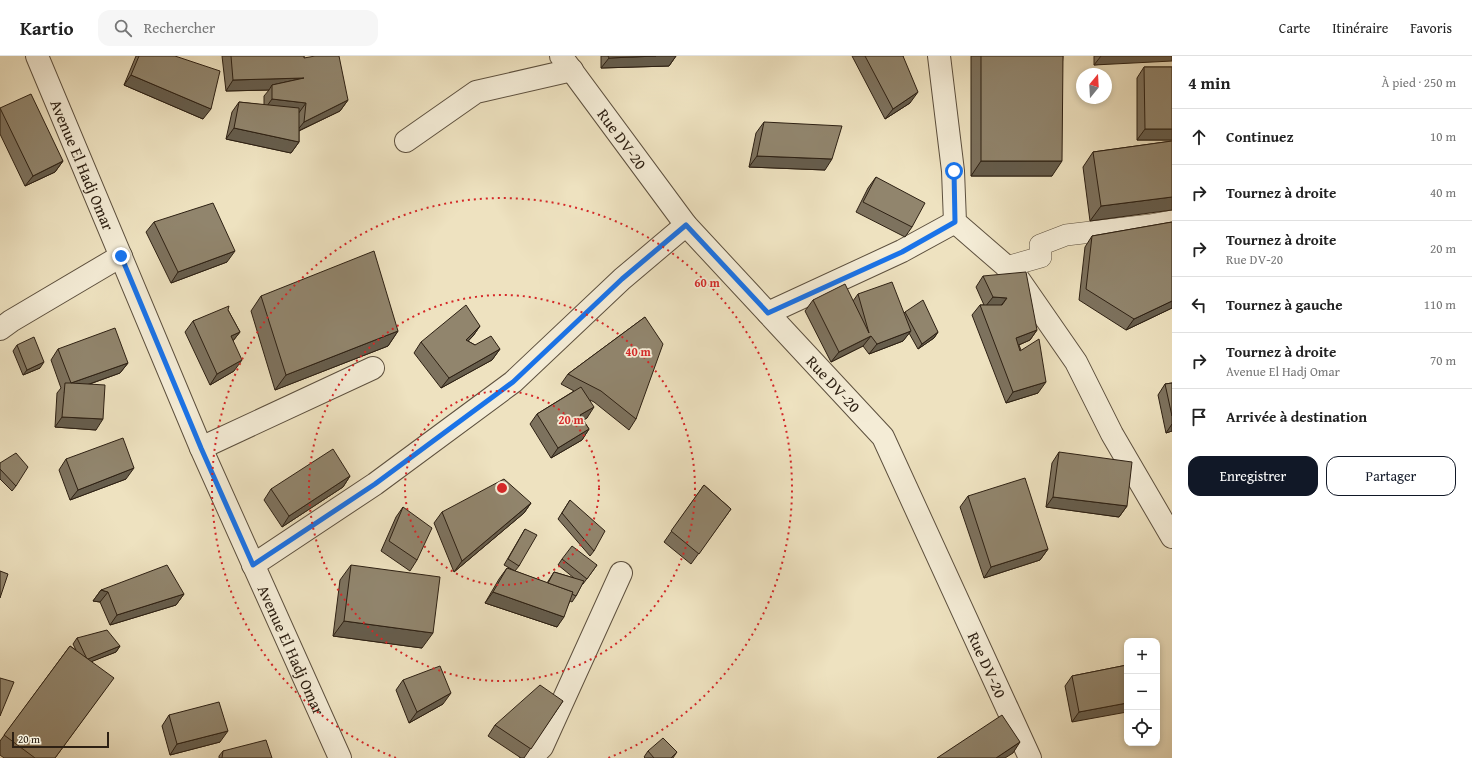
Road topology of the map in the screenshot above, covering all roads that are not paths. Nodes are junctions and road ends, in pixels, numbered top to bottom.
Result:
1 (37, 56) edge
2 (939, 56) edge
3 (566, 63) edge
4 (406, 141) dead end
5 (1172, 221) edge
6 (955, 222) junction
7 (686, 225) junction
8 (121, 256) junction
9 (1006, 267) junction
10 (768, 313) junction
11 (0, 330) edge
12 (373, 368) dead end
13 (201, 448) junction
14 (1172, 537) edge
15 (253, 565) junction
16 (621, 573) dead end
17 (340, 758) edge
18 (531, 758) edge
19 (1030, 758) edge

1 - 8 street, Avenue El Hadj Omar
2 - 6 street
3 - 4 street
3 - 7 street, Rue DV-20
5 - 9 street
6 - 9 street
6 - 10 street
7 - 10 street, Rue DV-20
7 - 15 street
8 - 11 street
8 - 13 street, Avenue El Hadj Omar
9 - 14 street
10 - 19 street, Rue DV-20
12 - 13 street
13 - 15 street, Avenue El Hadj Omar
15 - 17 street, Avenue El Hadj Omar
16 - 18 street

